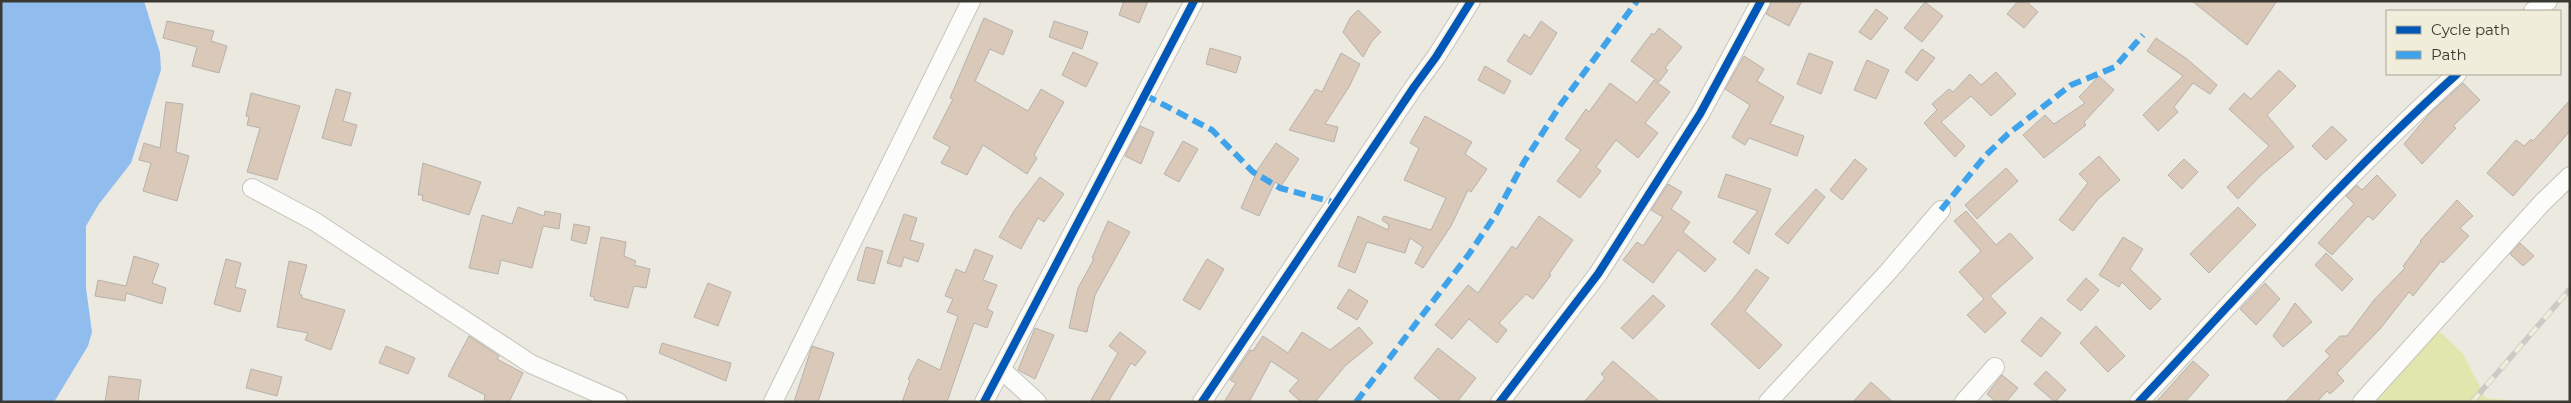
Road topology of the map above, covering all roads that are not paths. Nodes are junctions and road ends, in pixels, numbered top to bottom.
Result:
1 (971, 1) edge
2 (1194, 1) edge
3 (1471, 1) edge
4 (1762, 1) edge
5 (2548, 1) edge
6 (2534, 10) edge
7 (2456, 75) edge
8 (2570, 176) edge
9 (252, 188) dead end
10 (1941, 210) dead end
11 (1994, 367) dead end
12 (1002, 370) junction
13 (618, 402) edge
14 (773, 402) edge
15 (984, 402) edge
16 (1037, 402) edge
17 (1202, 402) edge
18 (1500, 402) edge
19 (1768, 402) edge
20 (1964, 402) edge
21 (2139, 402) edge
22 (2362, 402) edge

1 - 14 street
2 - 12 street
3 - 17 street
4 - 18 street
5 - 6 street
7 - 21 street
8 - 22 street
9 - 13 street
10 - 19 street
11 - 20 street
12 - 15 street
12 - 16 street

